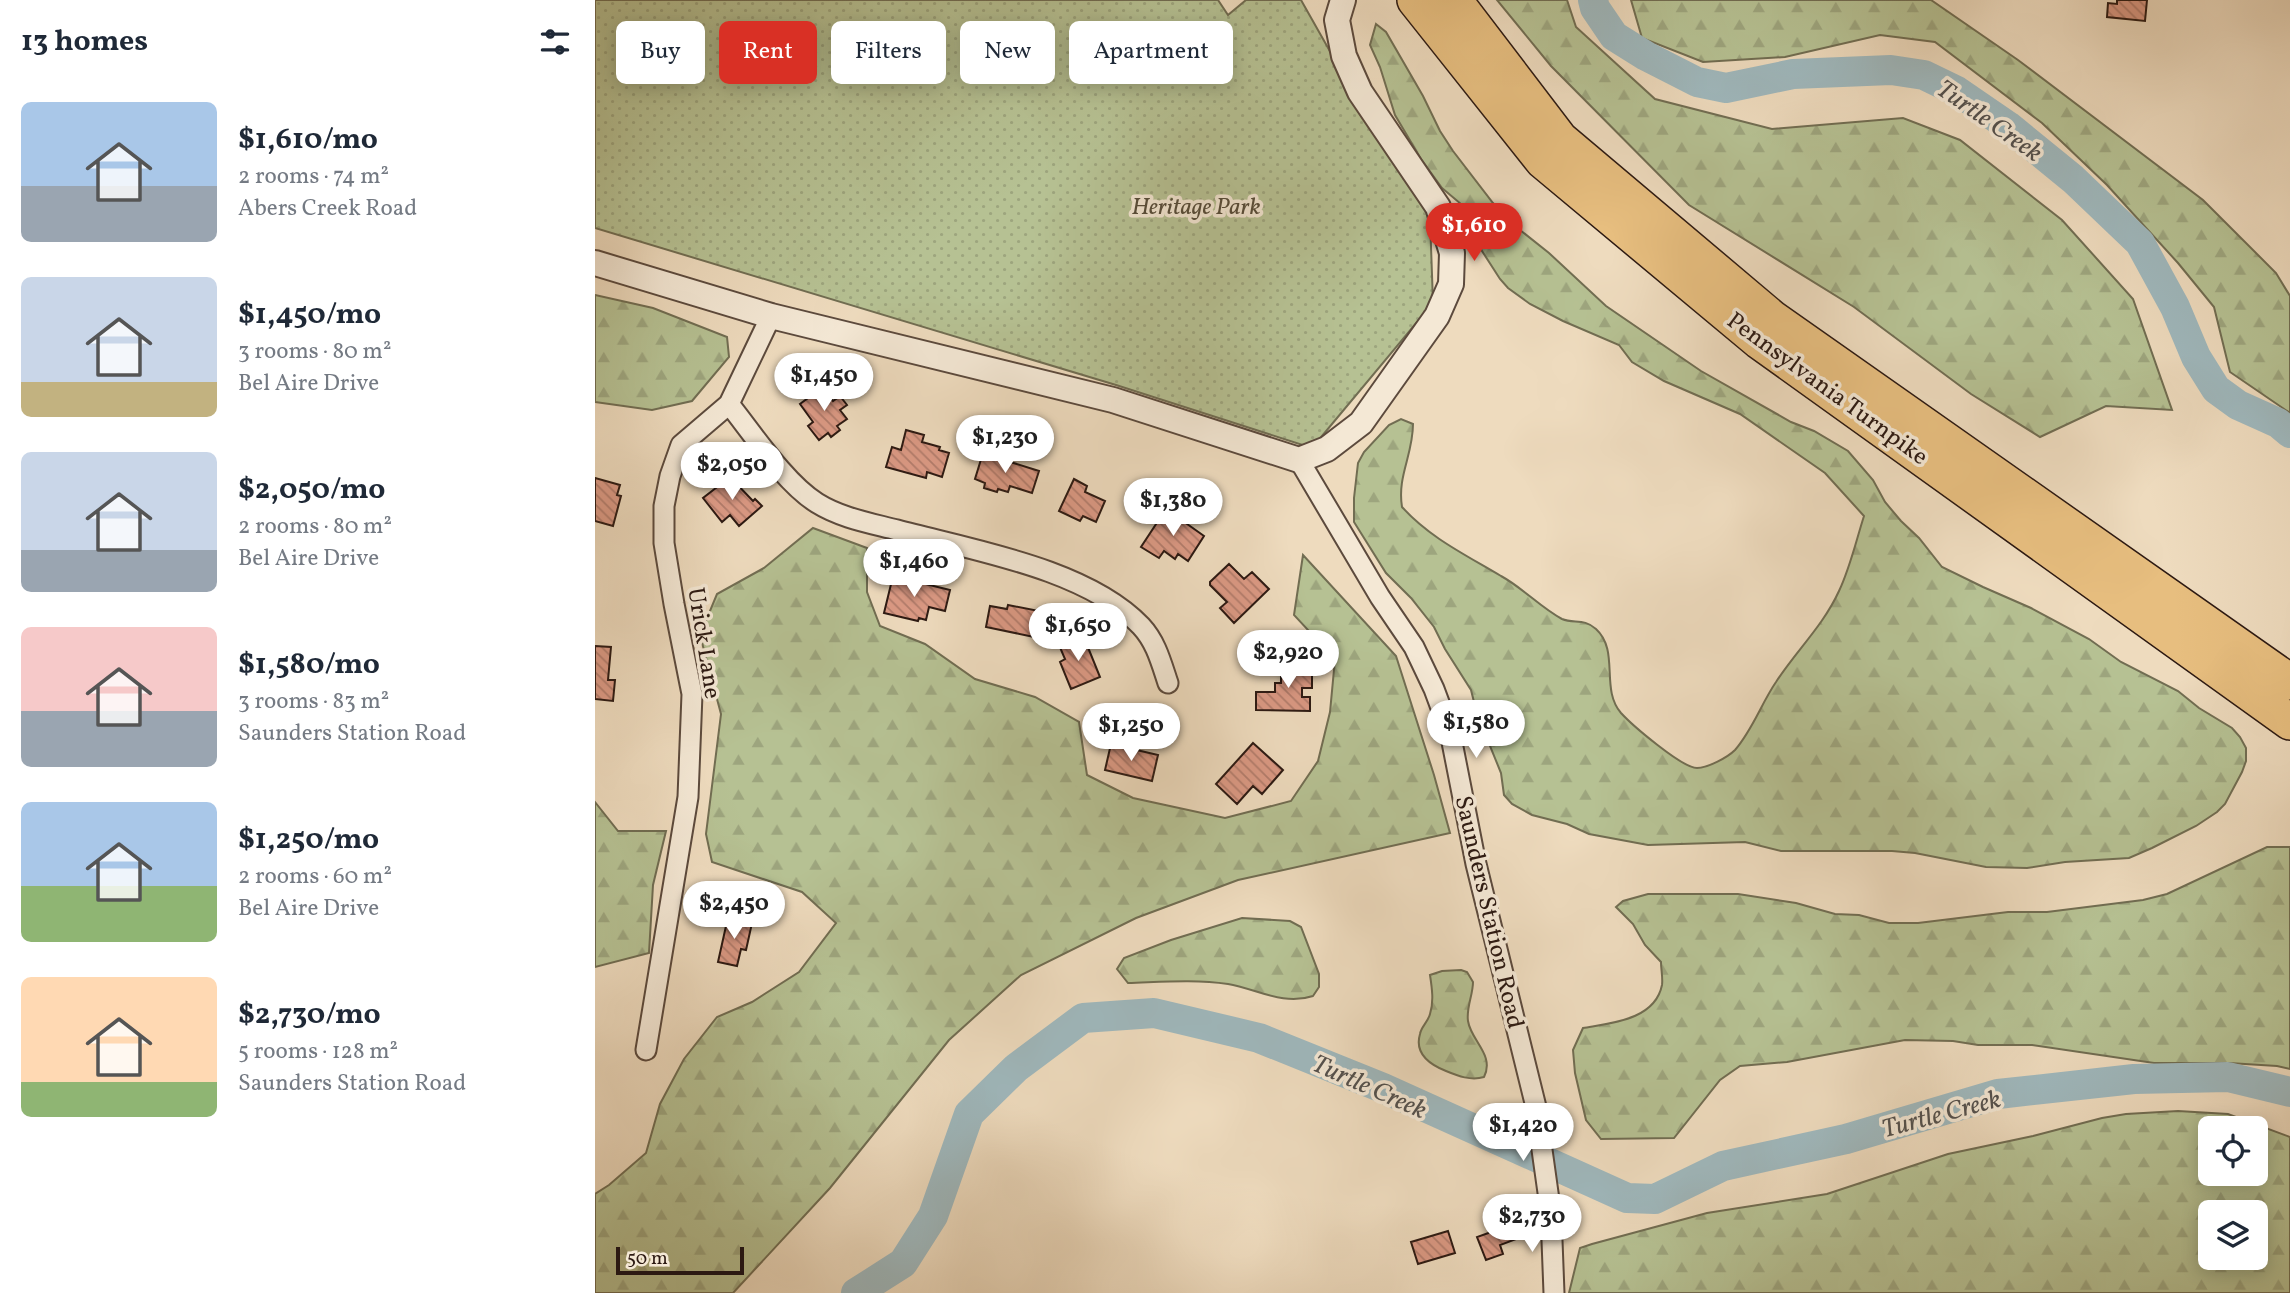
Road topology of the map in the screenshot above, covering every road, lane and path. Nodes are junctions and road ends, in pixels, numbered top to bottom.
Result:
1 (1343, 0) edge
2 (1415, 0) edge
3 (1454, 0) edge
4 (595, 262) edge
5 (771, 316) junction
6 (729, 404) junction
7 (1299, 460) junction
8 (2290, 682) edge
9 (1168, 683) dead end
10 (2287, 720) edge
11 (646, 1050) dead end
12 (1554, 1293) edge

1 - 7 street
2 - 10 highway, Pennsylvania Turnpike
3 - 8 highway, Pennsylvania Turnpike
4 - 5 street
5 - 6 street, Urick Lane
5 - 7 street
6 - 9 street
6 - 11 street, Urick Lane
7 - 12 street, Saunders Station Road

